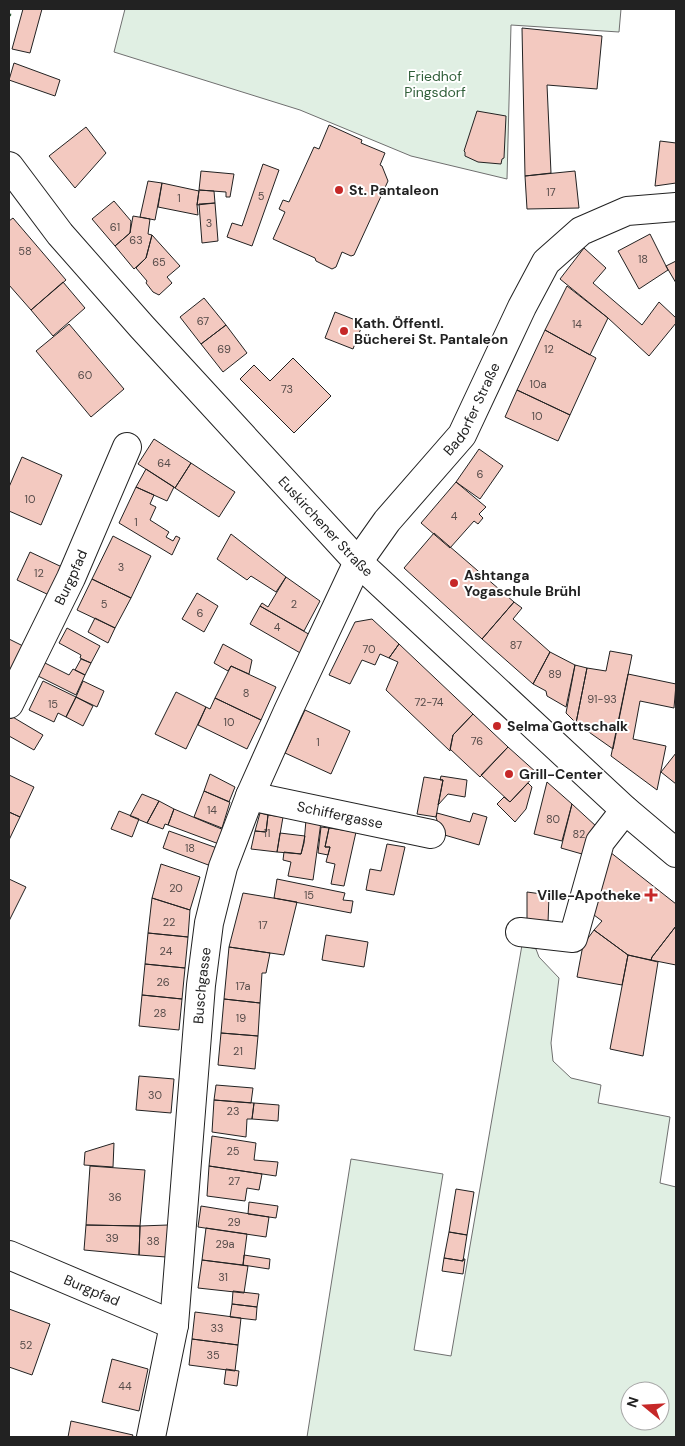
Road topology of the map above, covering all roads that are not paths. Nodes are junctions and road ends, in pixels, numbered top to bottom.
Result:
1 (9, 166) edge
2 (676, 207) edge
3 (127, 447) dead end
4 (358, 562) junction
5 (9, 704) edge
6 (250, 796) junction
7 (625, 810) junction
8 (431, 834) dead end
9 (676, 853) edge
10 (520, 932) dead end
11 (9, 1255) edge
12 (174, 1325) junction
13 (151, 1437) edge

1 - 4 street, Euskirchener Straße
2 - 4 street, Badorfer Straße
3 - 5 street, Burgpfad
4 - 6 street, Buschgasse
4 - 7 street, Euskirchener Straße
6 - 8 street, Schiffergasse
6 - 12 street, Buschgasse
7 - 9 street, Euskirchener Straße
7 - 10 street
11 - 12 street, Burgpfad
12 - 13 street, Buschgasse

